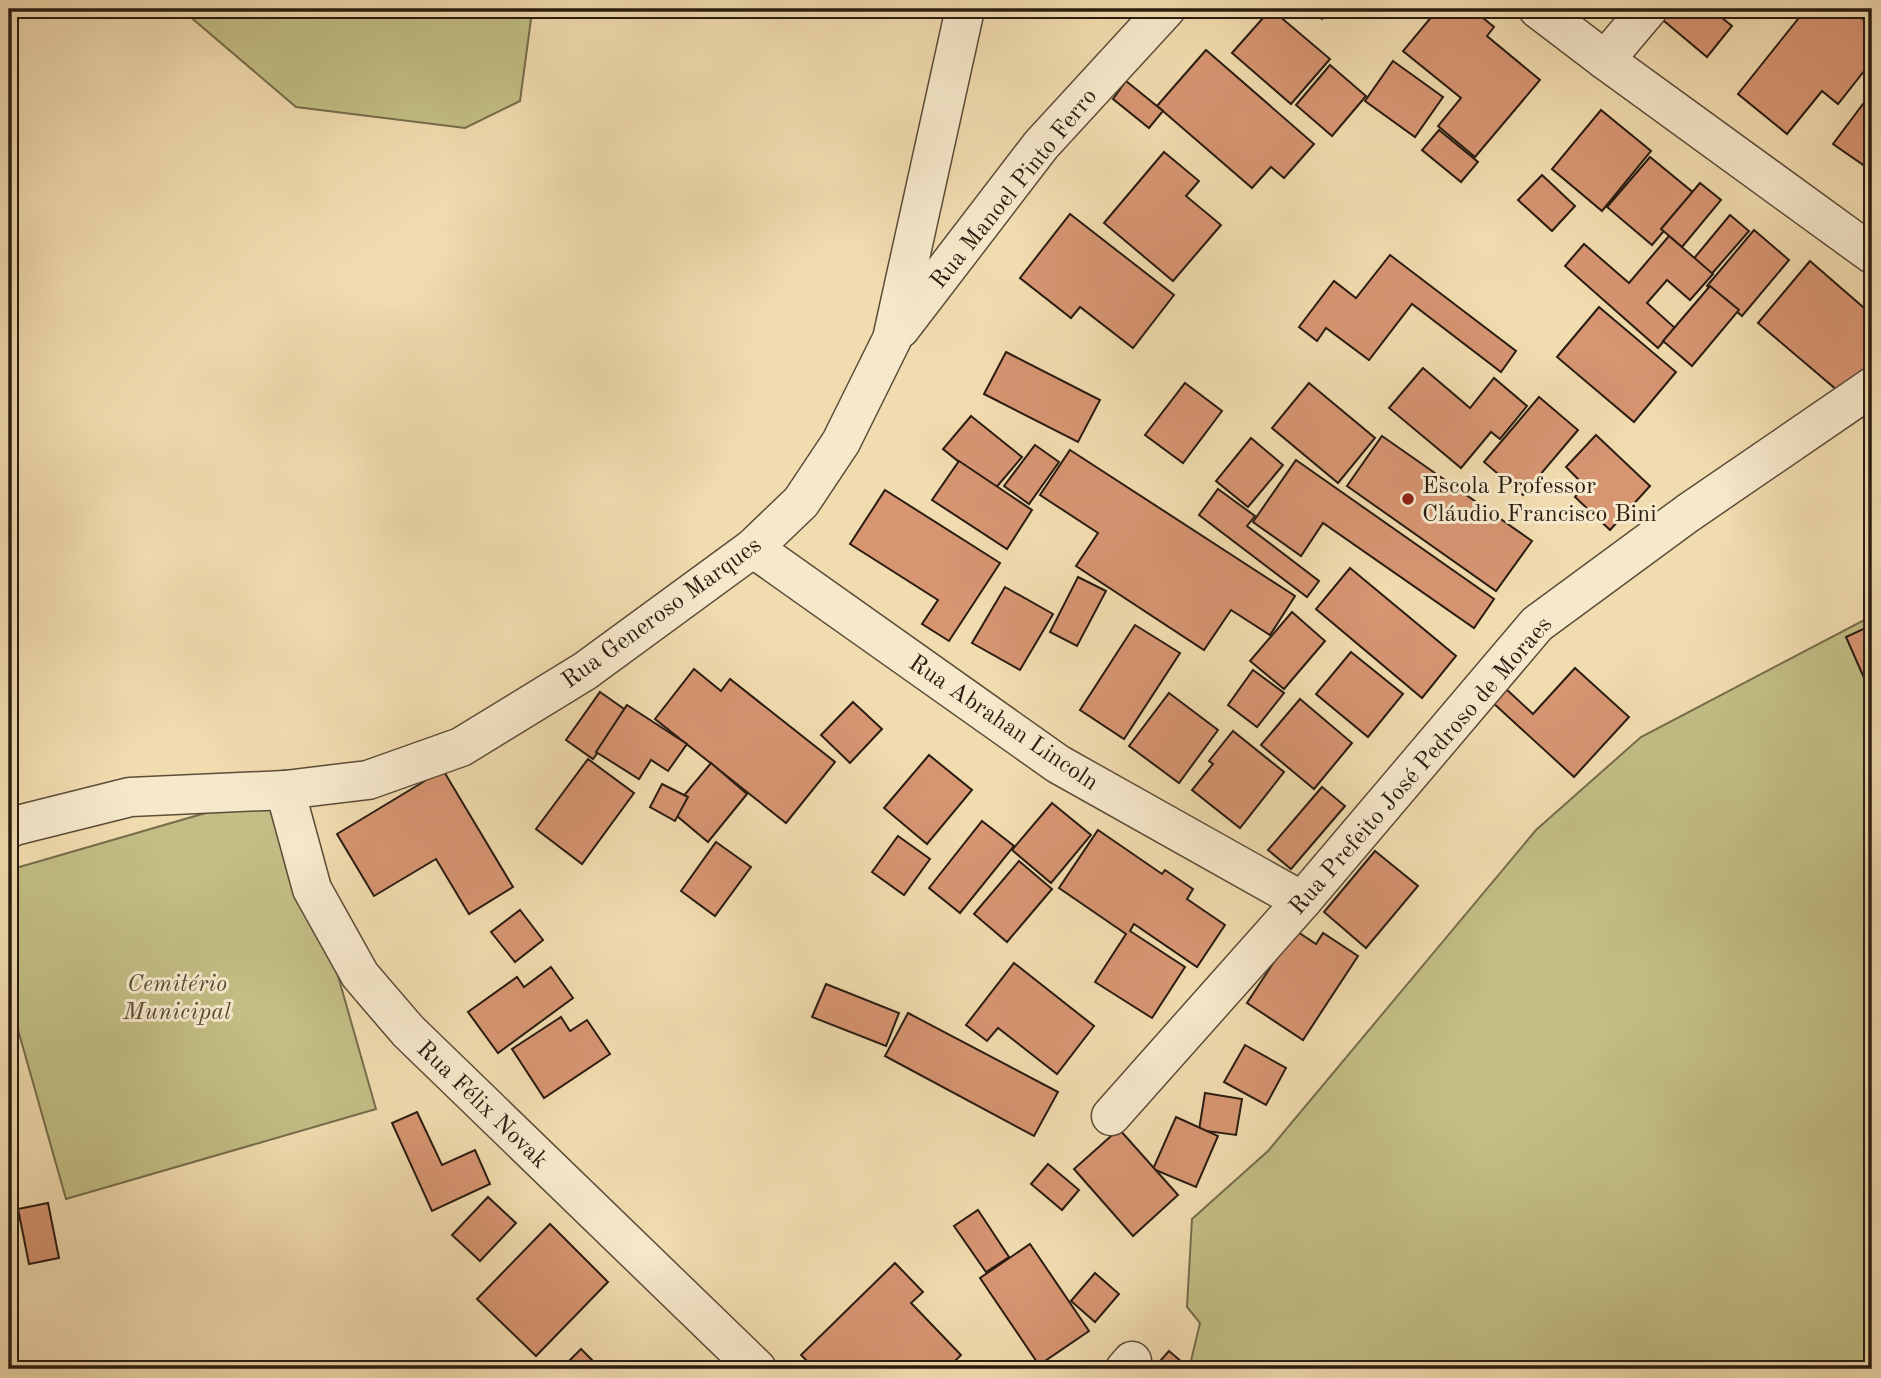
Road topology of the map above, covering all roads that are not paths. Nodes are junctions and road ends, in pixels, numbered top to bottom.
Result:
1 (965, 9) edge
2 (1166, 9) edge
3 (1538, 9) edge
4 (1648, 9) edge
5 (1605, 60) junction
6 (1872, 254) edge
7 (892, 339) junction
8 (1872, 387) edge
9 (753, 548) junction
10 (285, 790) junction
11 (9, 829) edge
12 (1302, 901) junction
13 (1111, 1116) dead end
14 (757, 1369) edge

1 - 7 street, Rua Generoso Marques
2 - 7 street, Rua Manoel Pinto Ferro
3 - 5 street
4 - 5 street
5 - 6 street
7 - 9 street, Rua Generoso Marques
8 - 12 street, Rua Prefeito José Pedroso de Moraes
9 - 10 street, Rua Generoso Marques
9 - 12 street, Rua Abrahan Lincoln
10 - 11 street, Rua Generoso Marques
10 - 14 street, Rua Félix Novak
12 - 13 street, Rua Prefeito José Pedroso de Moraes

